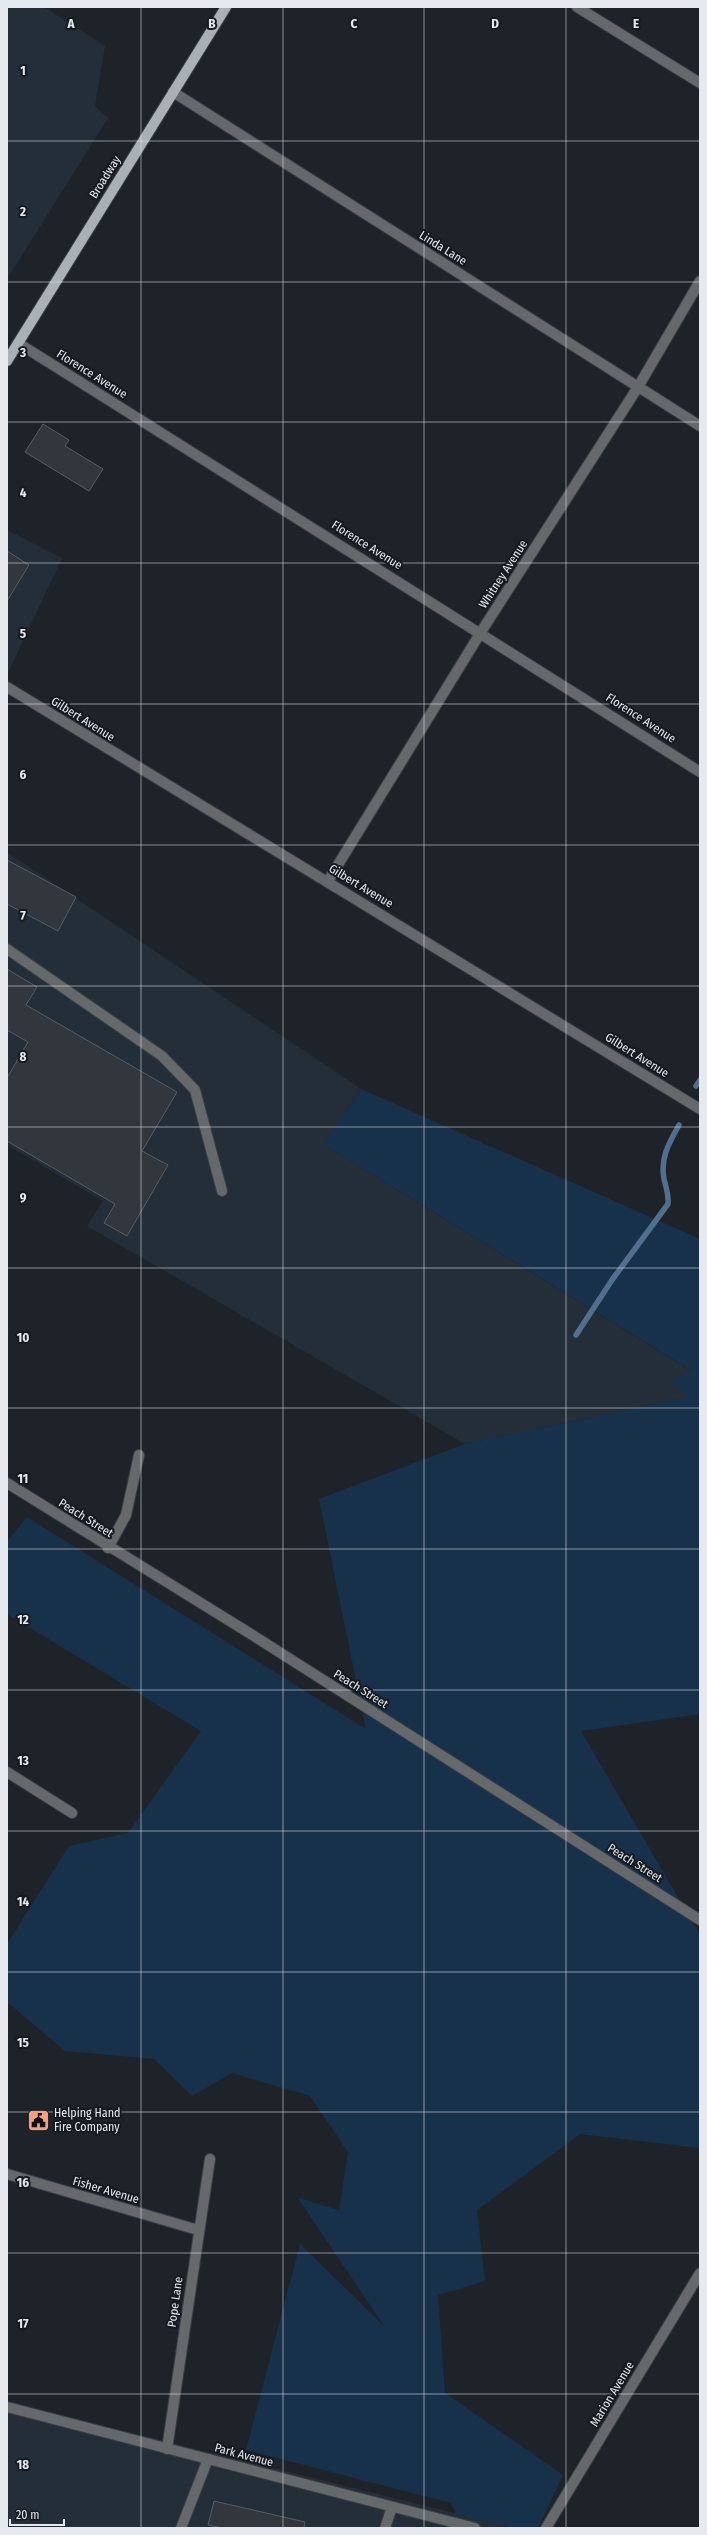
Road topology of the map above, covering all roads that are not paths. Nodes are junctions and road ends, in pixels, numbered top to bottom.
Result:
1 (226, 7) edge
2 (577, 7) edge
3 (700, 83) edge
4 (173, 92) junction
5 (700, 282) edge
6 (18, 343) junction
7 (7, 361) edge
8 (638, 387) junction
9 (700, 426) edge
10 (481, 632) junction
11 (7, 687) edge
12 (700, 772) edge
13 (328, 881) junction
14 (7, 949) edge
15 (700, 1109) edge
16 (222, 1191) dead end
17 (139, 1455) dead end
18 (7, 1483) edge
19 (108, 1548) junction
20 (7, 1772) edge
21 (72, 1813) dead end
22 (700, 1920) edge
23 (210, 2159) dead end
24 (7, 2174) edge
25 (198, 2230) junction
26 (700, 2273) edge
27 (7, 2408) edge
28 (167, 2449) junction
29 (208, 2459) junction
30 (392, 2507) junction
31 (181, 2528) edge
32 (385, 2528) edge
33 (475, 2528) edge
34 (546, 2528) edge

1 - 4 main road, Broadway
2 - 3 street
4 - 6 main road, Broadway
4 - 8 street, Linda Lane
5 - 8 street, Whitney Avenue
6 - 7 main road, Broadway
6 - 10 street, Florence Avenue
8 - 9 street, Linda Lane
8 - 10 street, Whitney Avenue
10 - 12 street, Florence Avenue
10 - 13 street, Whitney Avenue
11 - 13 street, Gilbert Avenue
13 - 15 street, Gilbert Avenue
14 - 16 street
17 - 19 street
18 - 19 street, Peach Street
19 - 22 street, Peach Street
20 - 21 street
23 - 25 street, Pope Lane
24 - 25 street, Fisher Avenue
25 - 28 street, Pope Lane
26 - 34 street, Marion Avenue
27 - 28 street, Park Avenue
28 - 29 street, Park Avenue
29 - 30 street, Park Avenue
29 - 31 street
30 - 32 street
30 - 33 street, Park Avenue

